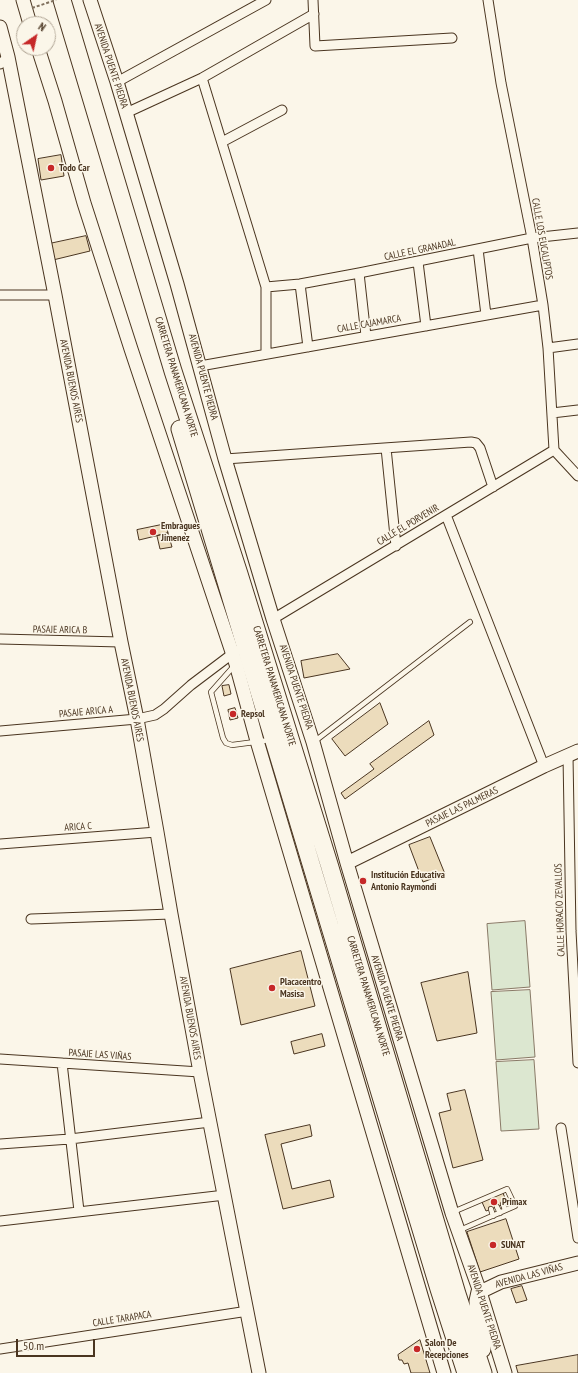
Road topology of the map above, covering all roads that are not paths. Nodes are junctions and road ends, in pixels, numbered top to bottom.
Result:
1 (50, 0) edge
2 (62, 0) edge
3 (90, 0) edge
4 (266, 0) edge
5 (313, 0) edge
6 (488, 0) edge
7 (27, 4) edge
8 (314, 14) junction
9 (29, 16) edge
10 (0, 27) edge
11 (452, 38) dead end
12 (41, 56) edge
13 (4, 60) edge
14 (202, 78) junction
15 (117, 82) junction
16 (282, 110) dead end
17 (126, 113) junction
18 (222, 142) junction
19 (578, 232) edge
20 (532, 238) junction
21 (478, 249) junction
22 (418, 262) junction
23 (359, 273) junction
24 (300, 284) junction
25 (266, 287) junction
26 (55, 294) junction
27 (0, 295) edge
28 (543, 305) junction
29 (486, 315) junction
30 (426, 326) junction
31 (366, 336) junction
32 (578, 344) edge
33 (308, 347) junction
34 (548, 348) junction
35 (266, 354) junction
36 (200, 366) junction
37 (578, 410) edge
38 (552, 413) junction
39 (386, 448) junction
40 (554, 450) junction
41 (225, 459) junction
42 (578, 476) edge
43 (493, 487) junction
44 (446, 515) junction
45 (396, 546) junction
46 (273, 618) junction
47 (470, 622) dead end
48 (0, 639) edge
49 (120, 642) junction
50 (241, 655) junction
51 (137, 719) junction
52 (0, 731) edge
53 (274, 740) junction
54 (257, 741) junction
55 (313, 742) junction
56 (573, 754) edge
57 (544, 766) junction
58 (574, 827) edge
59 (158, 832) junction
60 (0, 844) edge
61 (347, 863) junction
62 (170, 914) junction
63 (31, 919) dead end
64 (0, 1059) edge
65 (62, 1063) junction
66 (578, 1063) edge
67 (200, 1072) junction
68 (210, 1122) junction
69 (561, 1128) dead end
70 (70, 1139) junction
71 (0, 1144) edge
72 (225, 1194) junction
73 (503, 1204) dead end
74 (497, 1207) dead end
75 (490, 1209) dead end
76 (505, 1210) junction
77 (78, 1211) junction
78 (452, 1213) junction
79 (500, 1213) junction
80 (493, 1216) junction
81 (0, 1221) edge
82 (458, 1231) junction
83 (578, 1238) edge
84 (578, 1263) edge
85 (480, 1292) junction
86 (248, 1311) junction
87 (0, 1349) edge
88 (259, 1373) edge
89 (444, 1373) edge
90 (466, 1373) edge
91 (484, 1373) edge
92 (505, 1373) edge

1 - 50 highway, CARRETERA PANAMERICANA NORTE
2 - 91 highway, CARRETERA PANAMERICANA NORTE
3 - 15 main road, AVENIDA PUENTE PIEDRA
4 - 15 street
5 - 8 street
6 - 20 street, CALLE LOS EUCALIPTOS
7 - 9 main road
8 - 11 street
8 - 14 street
10 - 13 main road, AVENIDA BUENOS AIRES
12 - 50 main road
13 - 26 main road, AVENIDA BUENOS AIRES
14 - 17 street
14 - 18 street
15 - 17 main road, AVENIDA PUENTE PIEDRA
16 - 18 street
17 - 36 main road, AVENIDA PUENTE PIEDRA
18 - 25 street
19 - 20 street, CALLE EL GRANADAL
20 - 21 street, CALLE EL GRANADAL
20 - 28 street, CALLE LOS EUCALIPTOS
21 - 22 street, CALLE EL GRANADAL
21 - 29 street
22 - 23 street, CALLE EL GRANADAL
22 - 30 street
23 - 24 street, CALLE EL GRANADAL
23 - 31 street
24 - 25 street, CALLE EL GRANADAL
24 - 33 street
25 - 35 street
26 - 27 street
26 - 49 main road, AVENIDA BUENOS AIRES
28 - 29 street, CALLE CAJAMARCA
28 - 34 street, CALLE LOS EUCALIPTOS
29 - 30 street, CALLE CAJAMARCA
30 - 31 street, CALLE CAJAMARCA
31 - 33 street, CALLE CAJAMARCA
32 - 34 street
33 - 35 street, CALLE CAJAMARCA
34 - 38 street, CALLE LOS EUCALIPTOS
35 - 36 street, CALLE CAJAMARCA
36 - 41 main road, AVENIDA PUENTE PIEDRA
37 - 38 street
38 - 40 street, CALLE LOS EUCALIPTOS
39 - 41 street
39 - 43 street
39 - 45 street
40 - 42 street
40 - 43 street, CALLE EL PORVENIR
41 - 46 main road, AVENIDA PUENTE PIEDRA
43 - 44 street, CALLE EL PORVENIR
44 - 45 street, CALLE EL PORVENIR
44 - 57 street
45 - 46 street, CALLE EL PORVENIR
46 - 55 main road, AVENIDA PUENTE PIEDRA
47 - 55 lane
48 - 49 street, PASAJE ARICA B
49 - 51 main road, AVENIDA BUENOS AIRES
50 - 51 street, PASAJE ARICA A
50 - 53 highway, CARRETERA PANAMERICANA NORTE
50 - 54 main road
50 - 54 lane
51 - 52 street, PASAJE ARICA A
51 - 59 main road, AVENIDA BUENOS AIRES
53 - 54 lane
53 - 90 highway, CARRETERA PANAMERICANA NORTE
54 - 89 main road
55 - 61 main road, AVENIDA PUENTE PIEDRA
56 - 57 main road, PASAJE LAS PALMERAS
56 - 58 street, CALLE HORACIO ZEVALLOS
57 - 61 main road, PASAJE LAS PALMERAS
58 - 66 street, CALLE HORACIO ZEVALLOS
59 - 60 street, ARICA C
59 - 62 main road, AVENIDA BUENOS AIRES
61 - 78 main road, AVENIDA PUENTE PIEDRA
62 - 63 street
62 - 67 main road, AVENIDA BUENOS AIRES
64 - 65 street, PASAJE LAS VIÑAS
65 - 67 street, PASAJE LAS VIÑAS
65 - 70 street
67 - 68 main road, AVENIDA BUENOS AIRES
68 - 70 street
68 - 72 main road, AVENIDA BUENOS AIRES
69 - 83 street
70 - 71 street
70 - 77 street
72 - 77 street
72 - 86 main road, AVENIDA BUENOS AIRES
73 - 76 lane
74 - 79 lane
75 - 80 lane
76 - 78 lane
76 - 79 lane
77 - 81 street
78 - 82 main road, AVENIDA PUENTE PIEDRA
79 - 80 lane
80 - 82 lane
82 - 85 main road, AVENIDA PUENTE PIEDRA
84 - 85 main road, AVENIDA LAS VIÑAS
85 - 91 highway
85 - 92 main road, AVENIDA PUENTE PIEDRA
86 - 87 street, CALLE TARAPACA
86 - 88 main road, AVENIDA BUENOS AIRES

